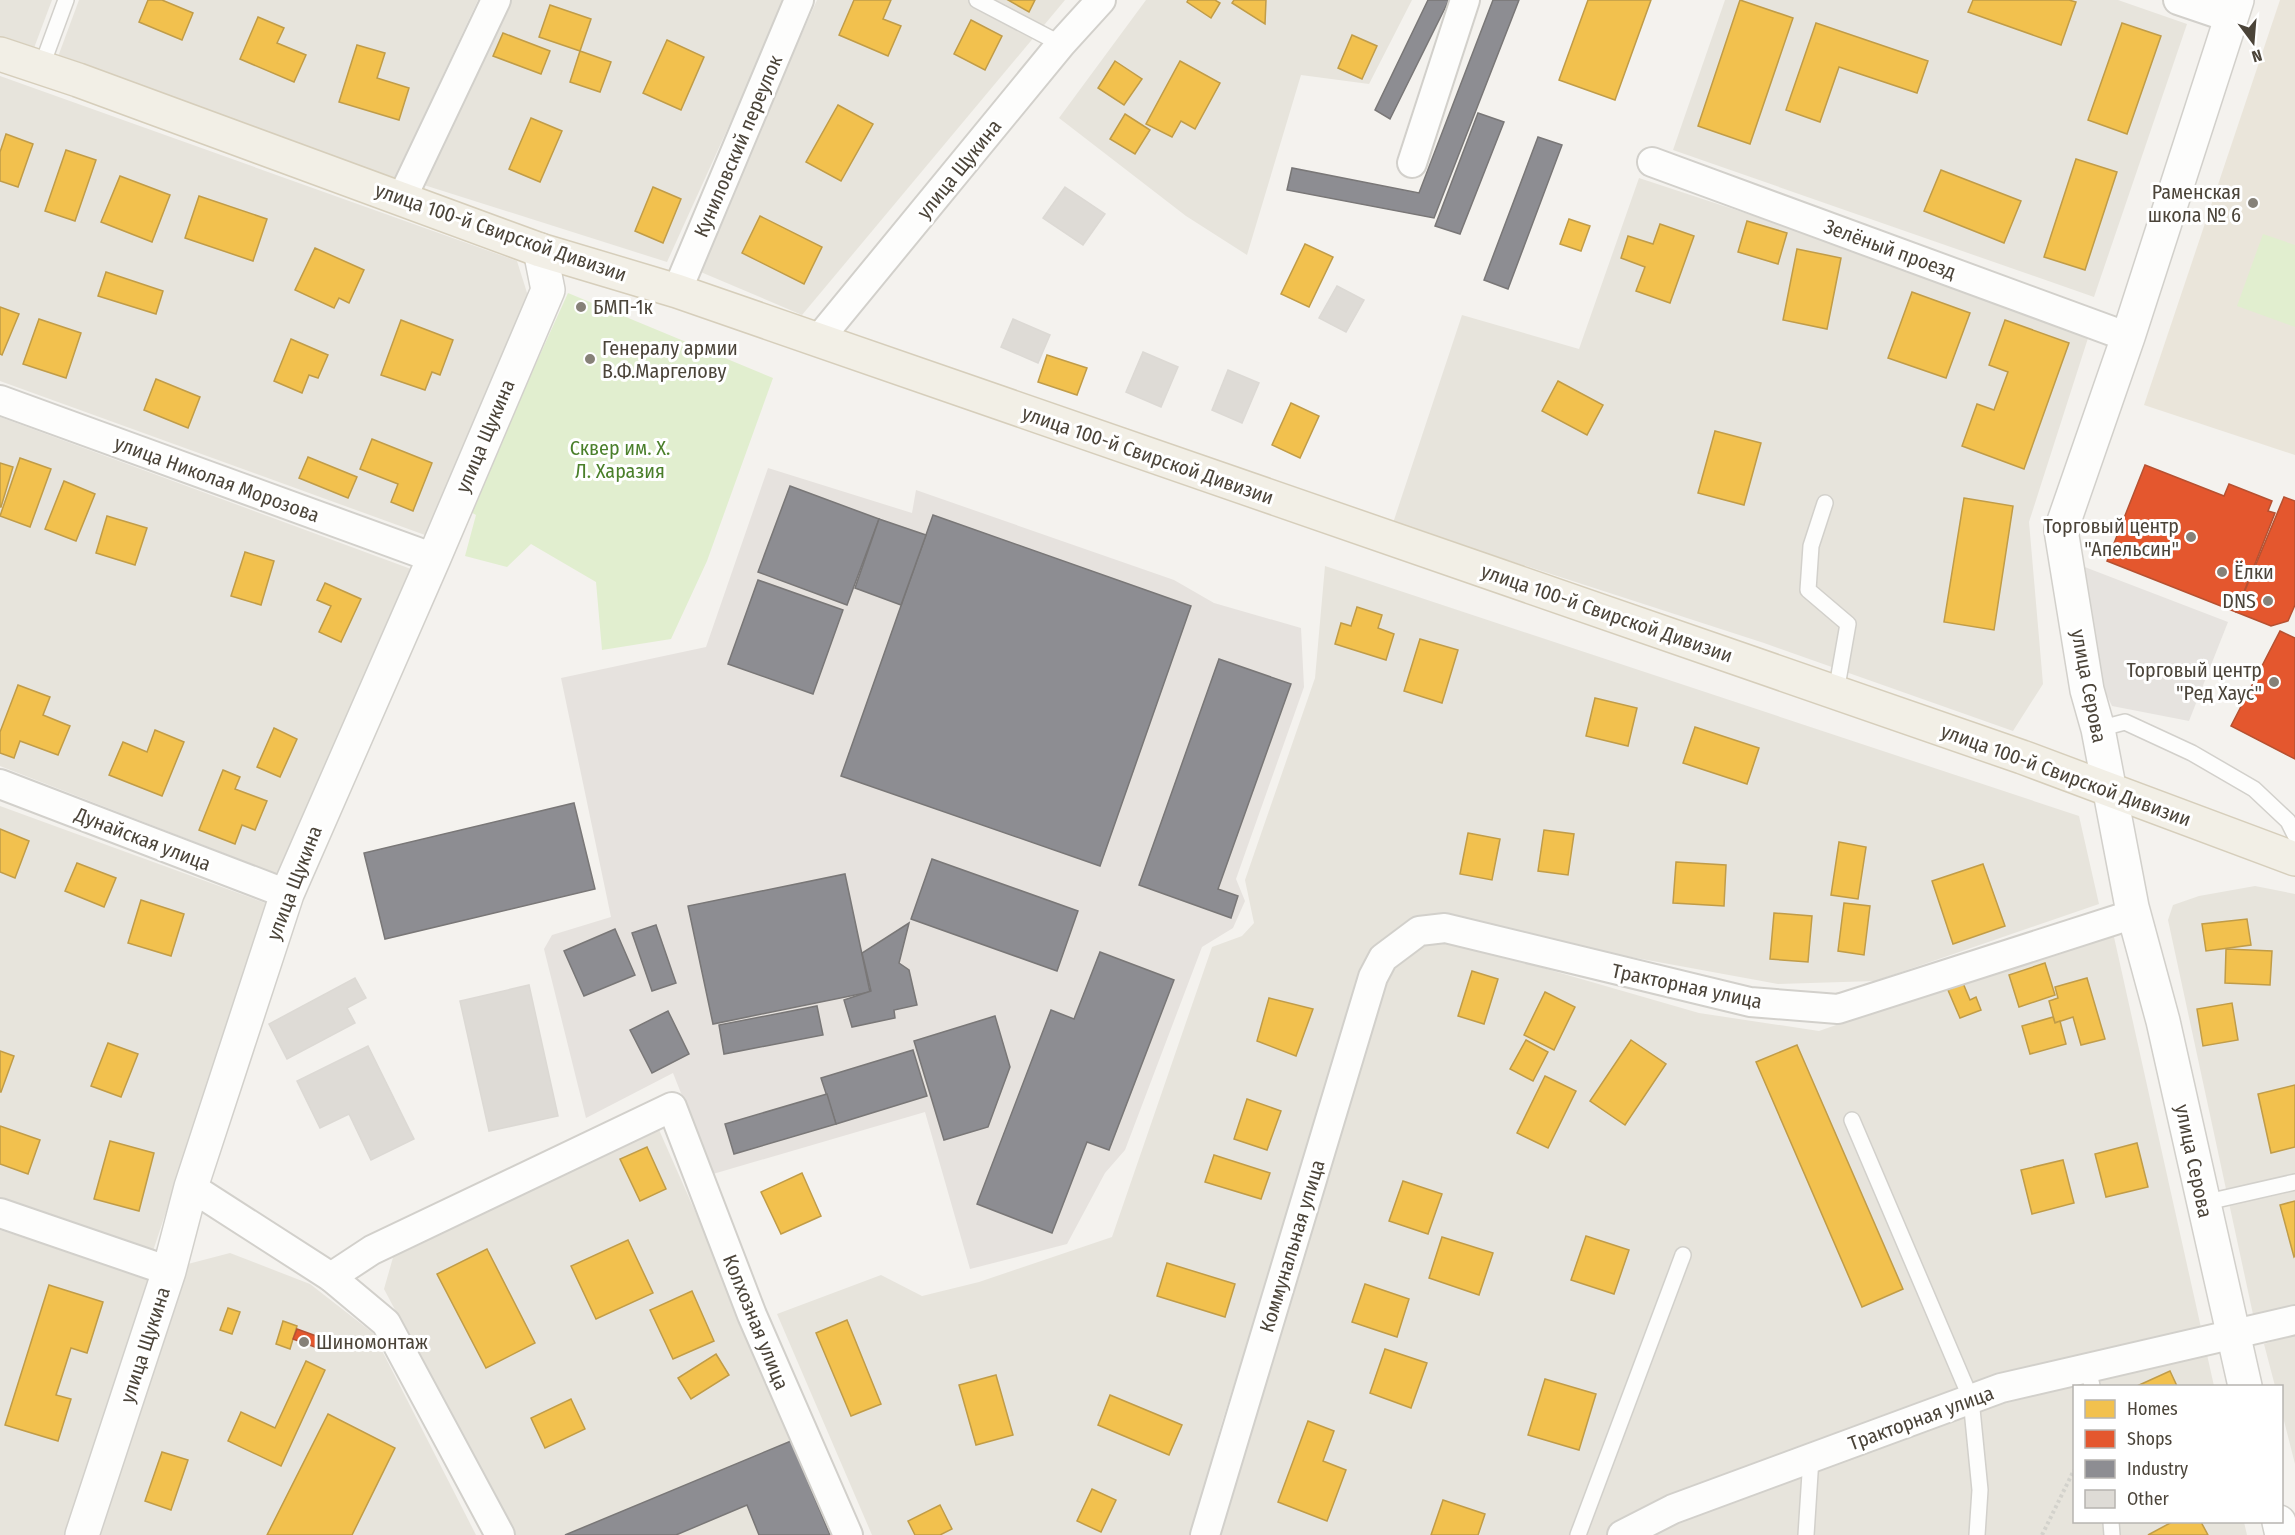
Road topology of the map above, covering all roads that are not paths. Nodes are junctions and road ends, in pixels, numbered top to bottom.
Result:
1 (66, 0) edge
2 (496, 0) edge
3 (799, 0) edge
4 (977, 0) edge
5 (1101, 0) edge
6 (1465, 0) edge
7 (2178, 0) edge
8 (2234, 9) edge
9 (1061, 44) junction
10 (0, 54) edge
11 (41, 68) junction
12 (1652, 162) dead end
13 (1412, 163) dead end
14 (402, 198) junction
15 (540, 250) junction
16 (677, 291) junction
17 (2128, 337) junction
18 (818, 340) junction
19 (0, 400) edge
20 (1825, 503) dead end
21 (434, 558) junction
22 (1836, 692) junction
23 (2098, 729) junction
24 (0, 784) edge
25 (2109, 789) junction
26 (2295, 835) edge
27 (2295, 859) edge
28 (286, 894) junction
29 (2134, 914) junction
30 (1383, 958) joint
31 (1852, 1120) dead end
32 (2295, 1182) edge
33 (192, 1187) junction
34 (2203, 1203) junction
35 (0, 1214) edge
36 (1683, 1255) dead end
37 (170, 1271) junction
38 (331, 1277) junction
39 (2295, 1320) edge
40 (2232, 1336) junction
41 (2090, 1377) edge
42 (2245, 1385) edge
43 (1971, 1399) junction
44 (1811, 1458) junction
45 (82, 1535) edge
46 (500, 1535) edge
47 (848, 1535) edge
48 (1205, 1535) edge
49 (1578, 1535) edge
50 (1622, 1535) edge
51 (1806, 1535) edge
52 (1977, 1535) edge

1 - 11 lane
2 - 14 street
3 - 16 street, Куниловский переулок
4 - 9 lane
5 - 9 street, улица Щукина
6 - 13 street
7 - 8 street
8 - 17 street, улица Серова
9 - 18 street, улица Щукина
10 - 11 main road, улица 100-й Свирской Дивизии
11 - 14 main road, улица 100-й Свирской Дивизии
12 - 17 street, Зелёный проезд
14 - 15 main road, улица 100-й Свирской Дивизии
15 - 16 main road, улица 100-й Свирской Дивизии
15 - 21 street, улица Щукина
16 - 18 main road, улица 100-й Свирской Дивизии
17 - 23 street, улица Серова
18 - 22 main road, улица 100-й Свирской Дивизии
19 - 21 street, улица Николая Морозова
20 - 22 lane
21 - 28 street, улица Щукина
22 - 25 main road, улица 100-й Свирской Дивизии
23 - 25 street, улица Серова
23 - 26 lane
24 - 28 street, Дунайская улица
25 - 27 main road, улица 100-й Свирской Дивизии
25 - 29 street, улица Серова
28 - 33 street, улица Щукина
29 - 30 street, Тракторная улица
29 - 34 street, улица Серова
30 - 48 street, Коммунальная улица
31 - 43 lane
32 - 34 lane
33 - 37 street, улица Щукина
33 - 38 street
34 - 40 street, улица Серова
35 - 37 street
36 - 49 lane
37 - 45 street, улица Щукина
38 - 46 street
38 - 47 street, Колхозная улица
39 - 40 street
40 - 41 street, Тракторная улица
40 - 42 street, улица Серова
41 - 43 street, Тракторная улица
43 - 44 street, Тракторная улица
43 - 52 lane
44 - 50 street, Тракторная улица
44 - 51 lane

